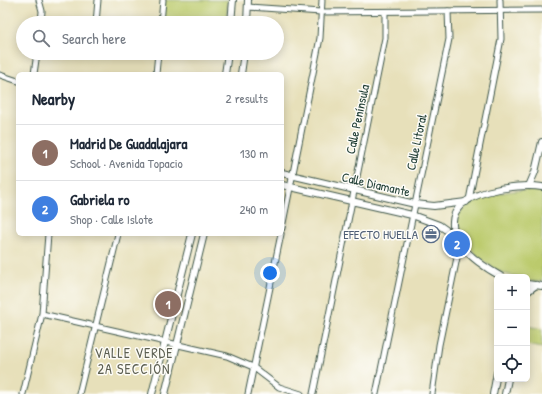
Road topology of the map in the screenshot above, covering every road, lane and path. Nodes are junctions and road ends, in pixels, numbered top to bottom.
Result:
1 (39, 0) edge
2 (98, 0) edge
3 (164, 0) edge
4 (233, 0) edge
5 (248, 0) edge
6 (322, 0) edge
7 (500, 0) edge
8 (248, 7) junction
9 (500, 10) junction
10 (542, 10) edge
11 (448, 11) junction
12 (321, 12) junction
13 (385, 13) junction
14 (42, 16) edge
15 (97, 16) edge
16 (162, 16) edge
17 (232, 16) edge
18 (247, 16) edge
19 (36, 60) edge
20 (157, 60) edge
21 (227, 60) edge
22 (243, 60) edge
23 (34, 72) edge
24 (156, 72) edge
25 (225, 72) edge
26 (241, 72) edge
27 (0, 75) edge
28 (16, 80) edge
29 (542, 142) edge
30 (284, 174) edge
31 (293, 176) junction
32 (284, 186) edge
33 (529, 186) junction
34 (290, 187) junction
35 (542, 187) edge
36 (354, 190) junction
37 (351, 201) junction
38 (468, 201) junction
39 (414, 204) junction
40 (412, 215) junction
41 (284, 218) edge
42 (48, 236) edge
43 (118, 236) edge
44 (192, 236) edge
45 (204, 236) edge
46 (281, 236) edge
47 (458, 240) junction
48 (497, 274) edge
49 (539, 286) edge
50 (530, 290) edge
51 (42, 314) junction
52 (96, 326) junction
53 (166, 342) junction
54 (177, 344) junction
55 (254, 367) junction
56 (495, 382) edge
57 (507, 382) edge
58 (23, 394) edge
59 (79, 394) edge
60 (152, 394) edge
61 (166, 394) edge
62 (248, 394) edge
63 (301, 394) edge
64 (313, 394) edge
65 (376, 394) edge
66 (432, 394) edge
67 (493, 394) edge
68 (505, 394) edge

1 - 14 street
2 - 15 street
3 - 16 street
4 - 17 street
5 - 8 street
6 - 12 street
7 - 9 street
8 - 12 street
8 - 18 street
9 - 10 street
9 - 11 street
9 - 38 street
11 - 13 street
11 - 39 street, Calle Litoral
12 - 13 street
12 - 31 street
13 - 36 street, Calle Península
19 - 23 street
20 - 24 street
21 - 25 street
22 - 26 street
27 - 28 street
29 - 33 street
30 - 31 street, Calle Diamante
31 - 34 street
31 - 36 street, Calle Diamante
32 - 34 street, Calle Diamante
33 - 35 street, Calle Diamante
33 - 38 street, Calle Diamante
34 - 37 street, Calle Diamante
34 - 41 street
36 - 37 street, Calle Península
36 - 39 street, Calle Diamante
37 - 40 street, Calle Diamante
37 - 64 street, Calle Península
38 - 39 street, Calle Diamante
38 - 47 street
39 - 40 street, Calle Litoral
40 - 47 street, Calle Diamante
40 - 65 street, Calle Litoral
42 - 51 street
43 - 52 street
44 - 53 street
45 - 54 street
46 - 55 street
47 - 48 street, Calle Diamante
47 - 66 street
49 - 50 street
51 - 52 street
51 - 58 street
52 - 53 street
52 - 59 street
53 - 54 street
53 - 60 street
54 - 55 street
54 - 61 street
55 - 62 street
55 - 63 street
56 - 67 street
57 - 68 street

